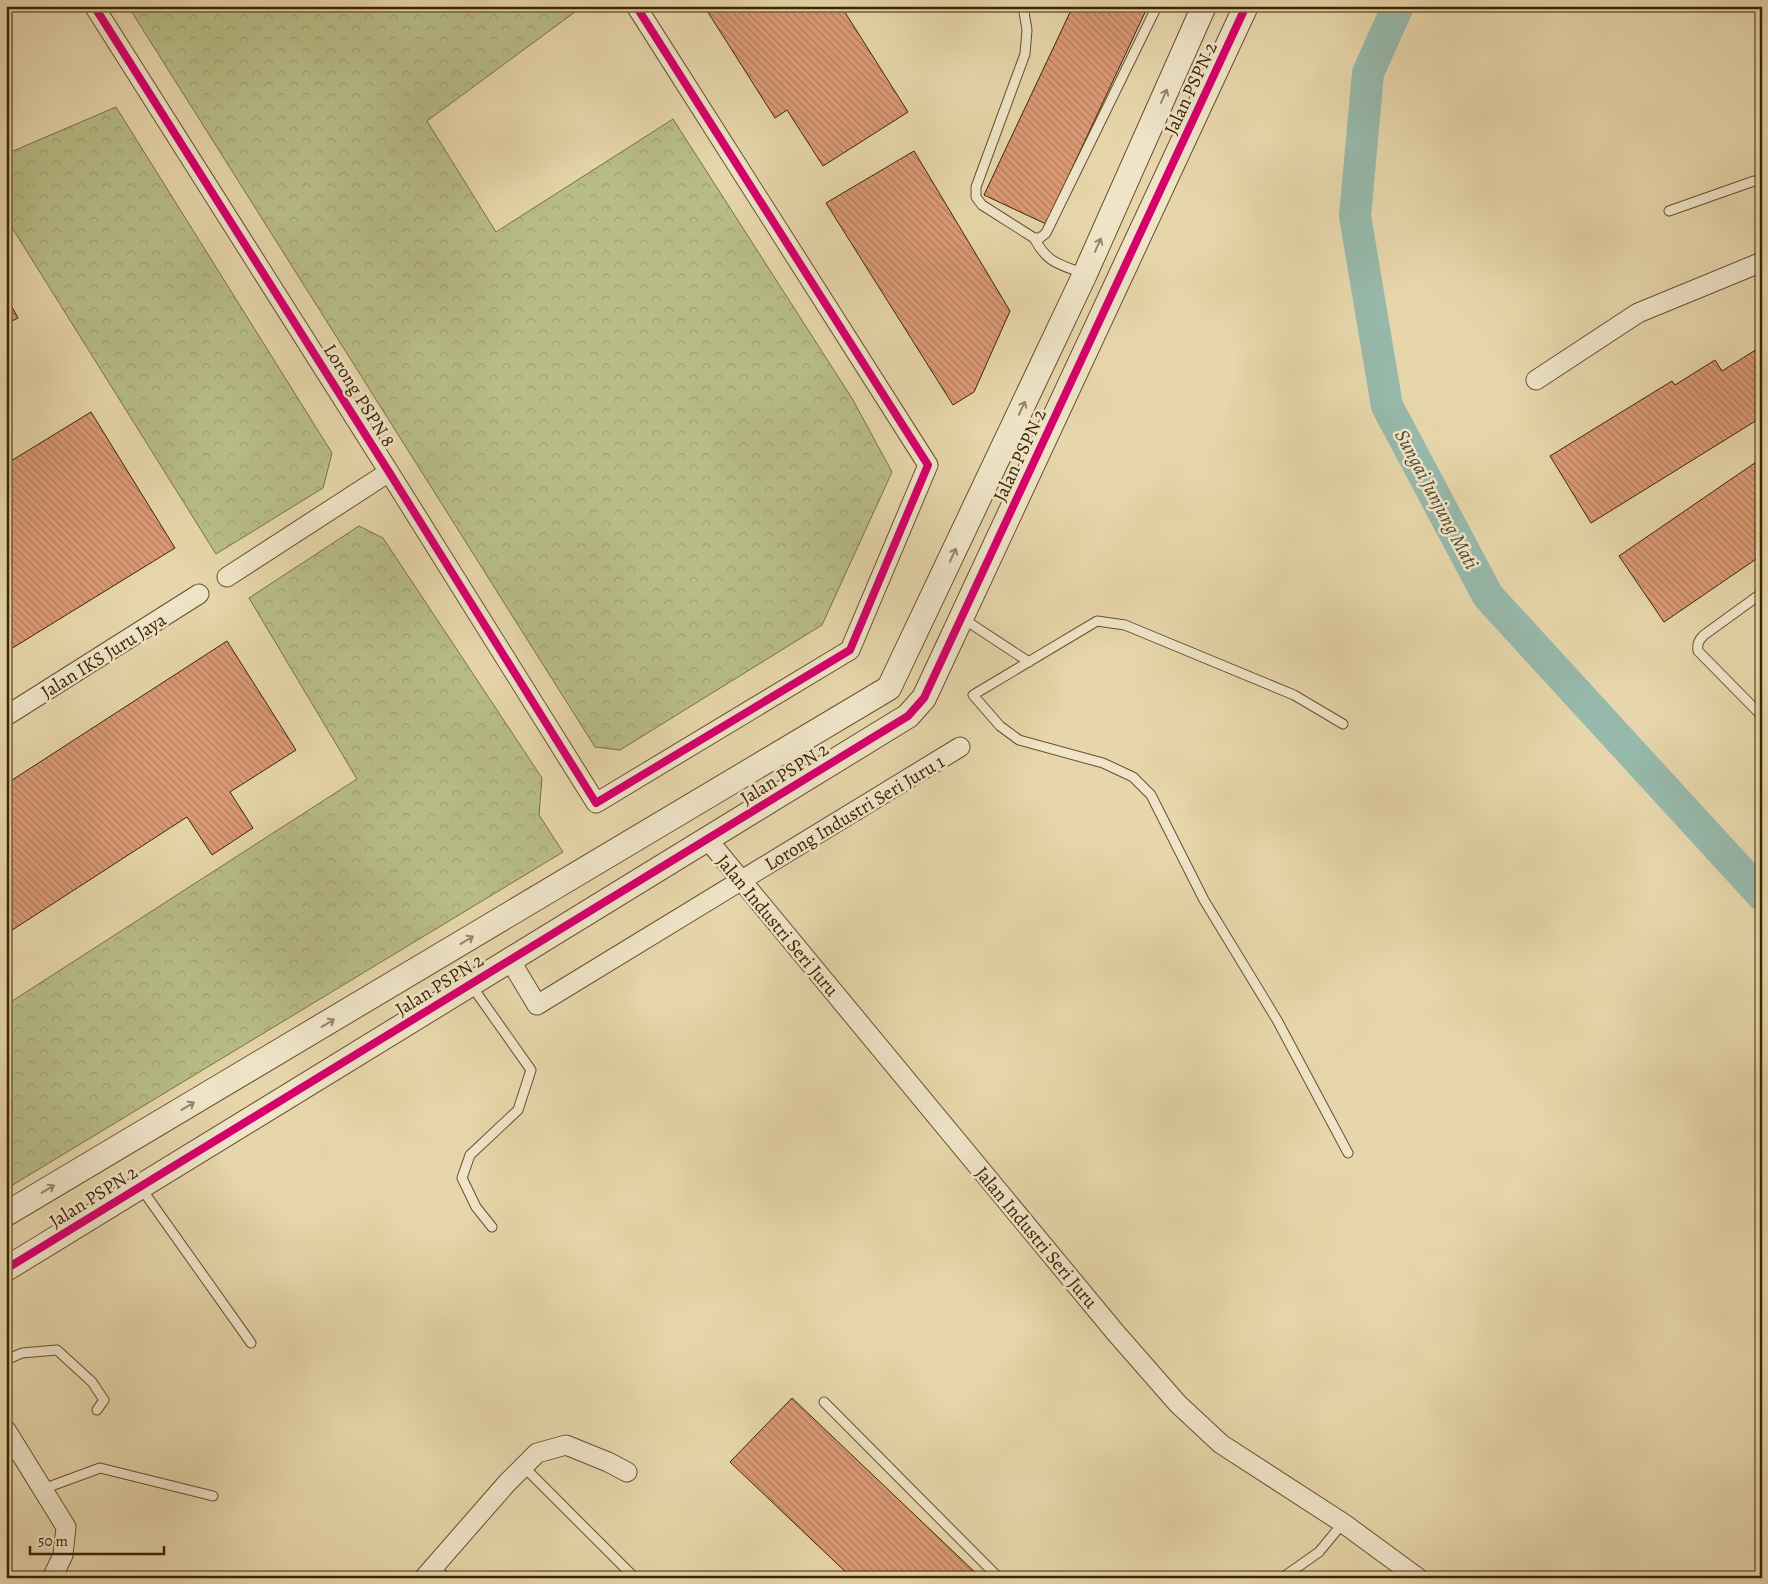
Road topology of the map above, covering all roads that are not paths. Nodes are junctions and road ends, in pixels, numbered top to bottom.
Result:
1 (94, 6) edge
2 (636, 6) edge
3 (1023, 6) edge
4 (1157, 6) edge
5 (1204, 6) edge
6 (1246, 6) edge
7 (1762, 181) edge
8 (1668, 211) dead end
9 (1034, 238) junction
10 (1762, 262) edge
11 (1085, 274) junction
12 (1536, 380) dead end
13 (389, 472) junction
14 (227, 577) dead end
15 (1762, 593) edge
16 (200, 594) dead end
17 (961, 618) junction
18 (1029, 662) junction
19 (6, 716) edge
20 (1762, 716) edge
21 (1343, 724) dead end
22 (960, 747) dead end
23 (708, 840) junction
24 (741, 881) junction
25 (510, 960) junction
26 (471, 984) junction
27 (1348, 1153) dead end
28 (139, 1186) junction
29 (6, 1214) edge
30 (492, 1227) dead end
31 (6, 1269) edge
32 (251, 1343) dead end
33 (6, 1360) edge
34 (824, 1402) dead end
35 (97, 1410) dead end
36 (6, 1430) edge
37 (524, 1467) junction
38 (627, 1472) dead end
39 (43, 1489) junction
40 (213, 1496) dead end
41 (1343, 1523) junction
42 (435, 1574) edge
43 (52, 1578) edge
44 (635, 1578) edge
45 (998, 1578) edge
46 (1282, 1578) edge
47 (1418, 1578) edge

1 - 13 street, Lorong PSPN 8
2 - 13 street, Lorong PSPN 8
3 - 9 lane
4 - 9 lane
11 -> 5 street, Jalan PSPN 2
6 - 17 street, Jalan PSPN 2
7 - 8 lane
9 - 11 lane
10 - 12 street
29 -> 11 street, Jalan PSPN 2
13 - 14 street
15 - 20 lane
16 - 19 street, Jalan IKS Juru Jaya
17 - 18 lane
17 - 23 street, Jalan PSPN 2
18 - 21 lane
18 - 27 lane
22 - 24 street, Lorong Industri Seri Juru 1
23 - 24 street, Jalan Industri Seri Juru
23 - 25 street, Jalan PSPN 2
24 - 25 street, Lorong Industri Seri Juru 1
24 - 41 street, Jalan Industri Seri Juru
25 - 26 street, Jalan PSPN 2
26 - 28 street, Jalan PSPN 2
26 - 30 lane
28 - 31 street, Jalan PSPN 2
28 - 32 lane
33 - 35 lane
34 - 45 lane
36 - 39 street
37 - 38 street
37 - 42 street
37 - 44 lane
39 - 40 lane
39 - 43 street
41 - 46 lane
41 - 47 street, Jalan Industri Seri Juru

